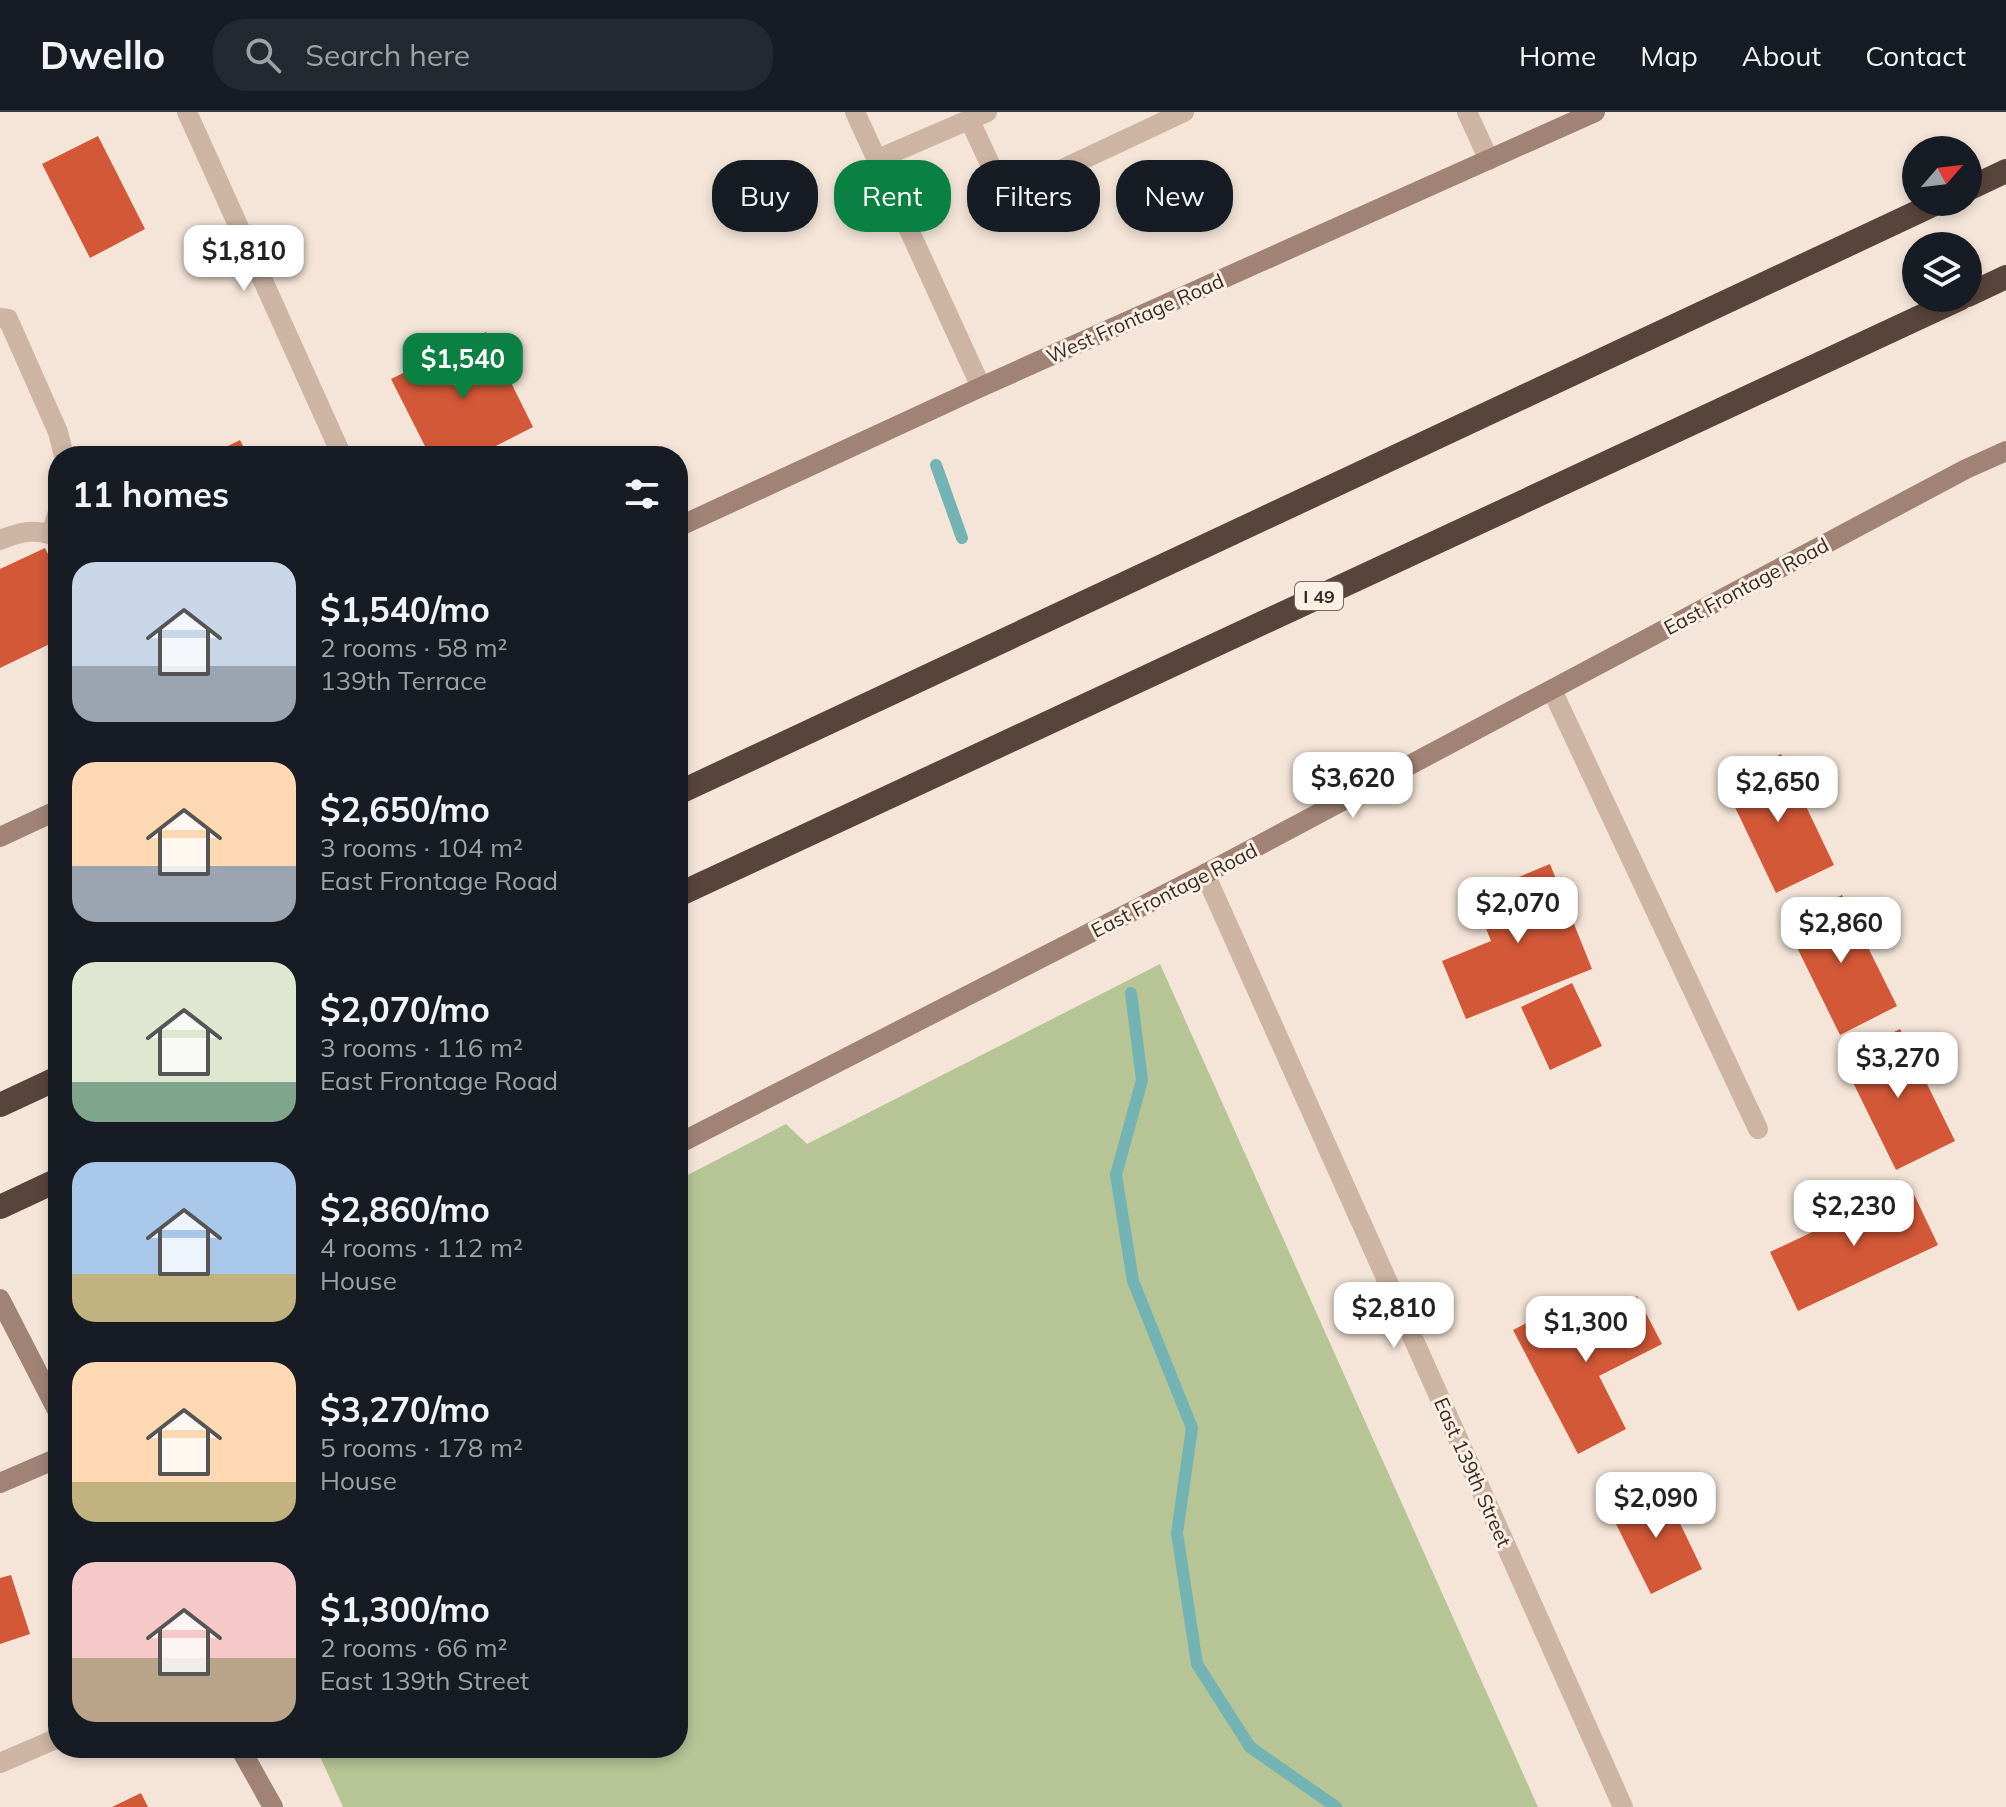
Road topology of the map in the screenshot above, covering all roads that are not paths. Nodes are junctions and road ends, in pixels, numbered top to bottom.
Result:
1 (187, 112) edge
2 (855, 112) edge
3 (1184, 112) edge
4 (1467, 112) edge
5 (1595, 112) edge
6 (978, 116) edge
7 (878, 159) junction
8 (1489, 160) junction
9 (2006, 171) edge
10 (1982, 182) edge
11 (1909, 216) edge
12 (2006, 277) edge
13 (1982, 288) edge
14 (1931, 312) edge
15 (0, 318) edge
16 (981, 387) junction
17 (62, 446) edge
18 (337, 446) edge
19 (2006, 451) edge
20 (688, 522) edge
21 (48, 535) edge
22 (0, 540) edge
23 (1552, 690) junction
24 (688, 788) edge
25 (48, 815) edge
26 (0, 837) edge
27 (1205, 874) junction
28 (688, 890) edge
29 (48, 1083) edge
30 (0, 1105) edge
31 (1758, 1129) dead end
32 (688, 1139) edge
33 (48, 1185) edge
34 (0, 1207) edge
35 (0, 1299) edge
36 (48, 1393) edge
37 (48, 1462) edge
38 (0, 1483) edge
39 (48, 1742) edge
40 (246, 1758) edge
41 (0, 1763) edge
42 (273, 1807) edge
43 (1623, 1807) edge

1 - 18 street
2 - 7 street
3 - 6 street
4 - 8 street
5 - 8 street, West Frontage Road
6 - 7 street
7 - 16 street
8 - 16 street, West Frontage Road
9 - 10 highway
11 - 24 highway
12 - 13 highway
14 - 28 highway, I 49
15 - 17 street
16 - 20 street, West Frontage Road
19 - 23 street, East Frontage Road
21 - 22 street
23 - 27 street, East Frontage Road
23 - 31 street
25 - 26 street
27 - 32 street, East Frontage Road
27 - 43 street, East 139th Street
29 - 30 highway
33 - 34 highway
35 - 36 street
37 - 38 street
39 - 41 street
40 - 42 street

